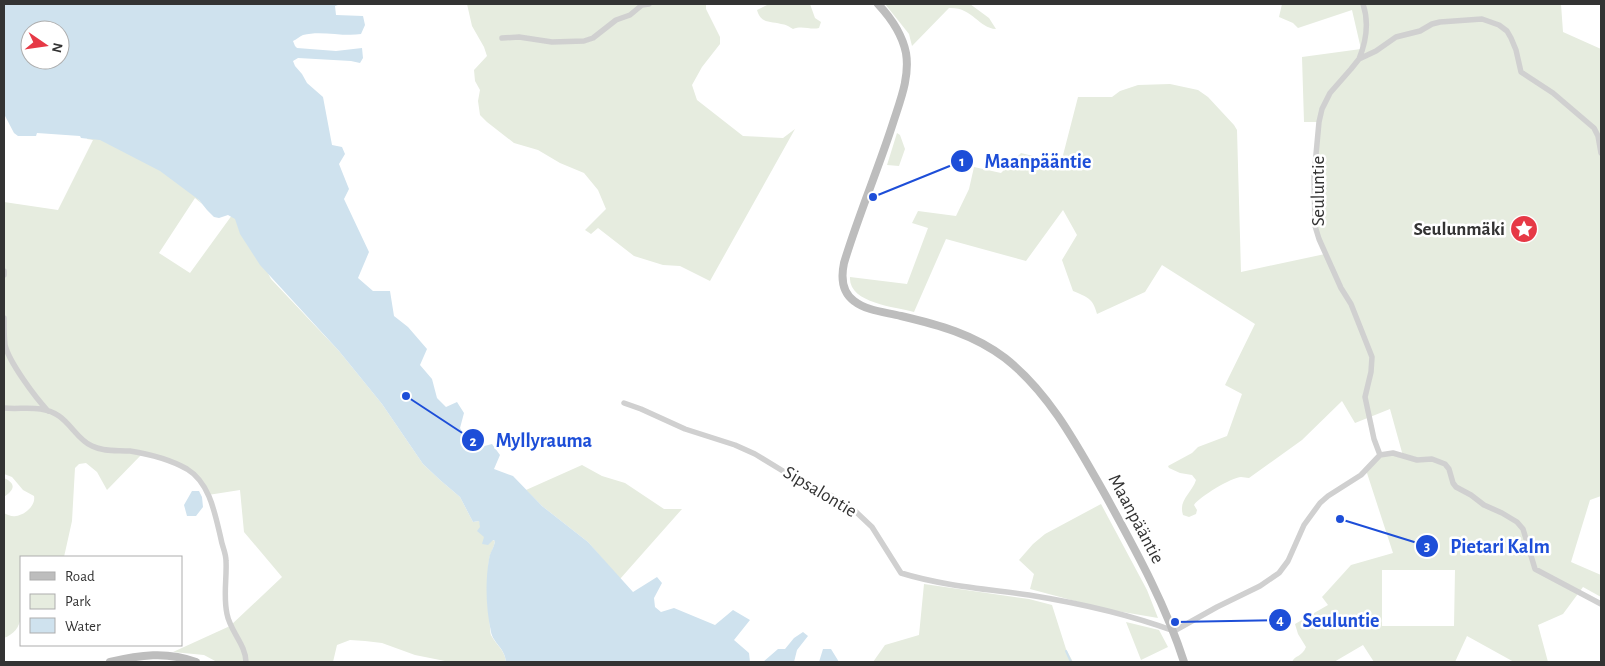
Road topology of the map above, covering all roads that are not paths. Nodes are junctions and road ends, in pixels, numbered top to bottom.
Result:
1 (649, 4) edge
2 (878, 4) edge
3 (1363, 4) edge
4 (502, 38) dead end
5 (1359, 59) junction
6 (1601, 153) edge
7 (4, 271) edge
8 (4, 275) edge
9 (4, 318) edge
10 (624, 403) dead end
11 (4, 408) edge
12 (48, 410) junction
13 (1380, 455) junction
14 (1601, 604) edge
15 (1174, 631) junction
16 (110, 662) edge
17 (196, 662) edge
18 (246, 662) edge
19 (1184, 662) edge

1 - 4 street
2 - 15 street, Maanpääntie
3 - 5 street
5 - 6 street, Seuluntie
5 - 13 street, Seuluntie
7 - 8 street
9 - 12 street
10 - 15 street, Sipsalontie
11 - 12 street
12 - 18 street
13 - 14 street
13 - 15 street
15 - 19 street, Maanpääntie
16 - 17 street

